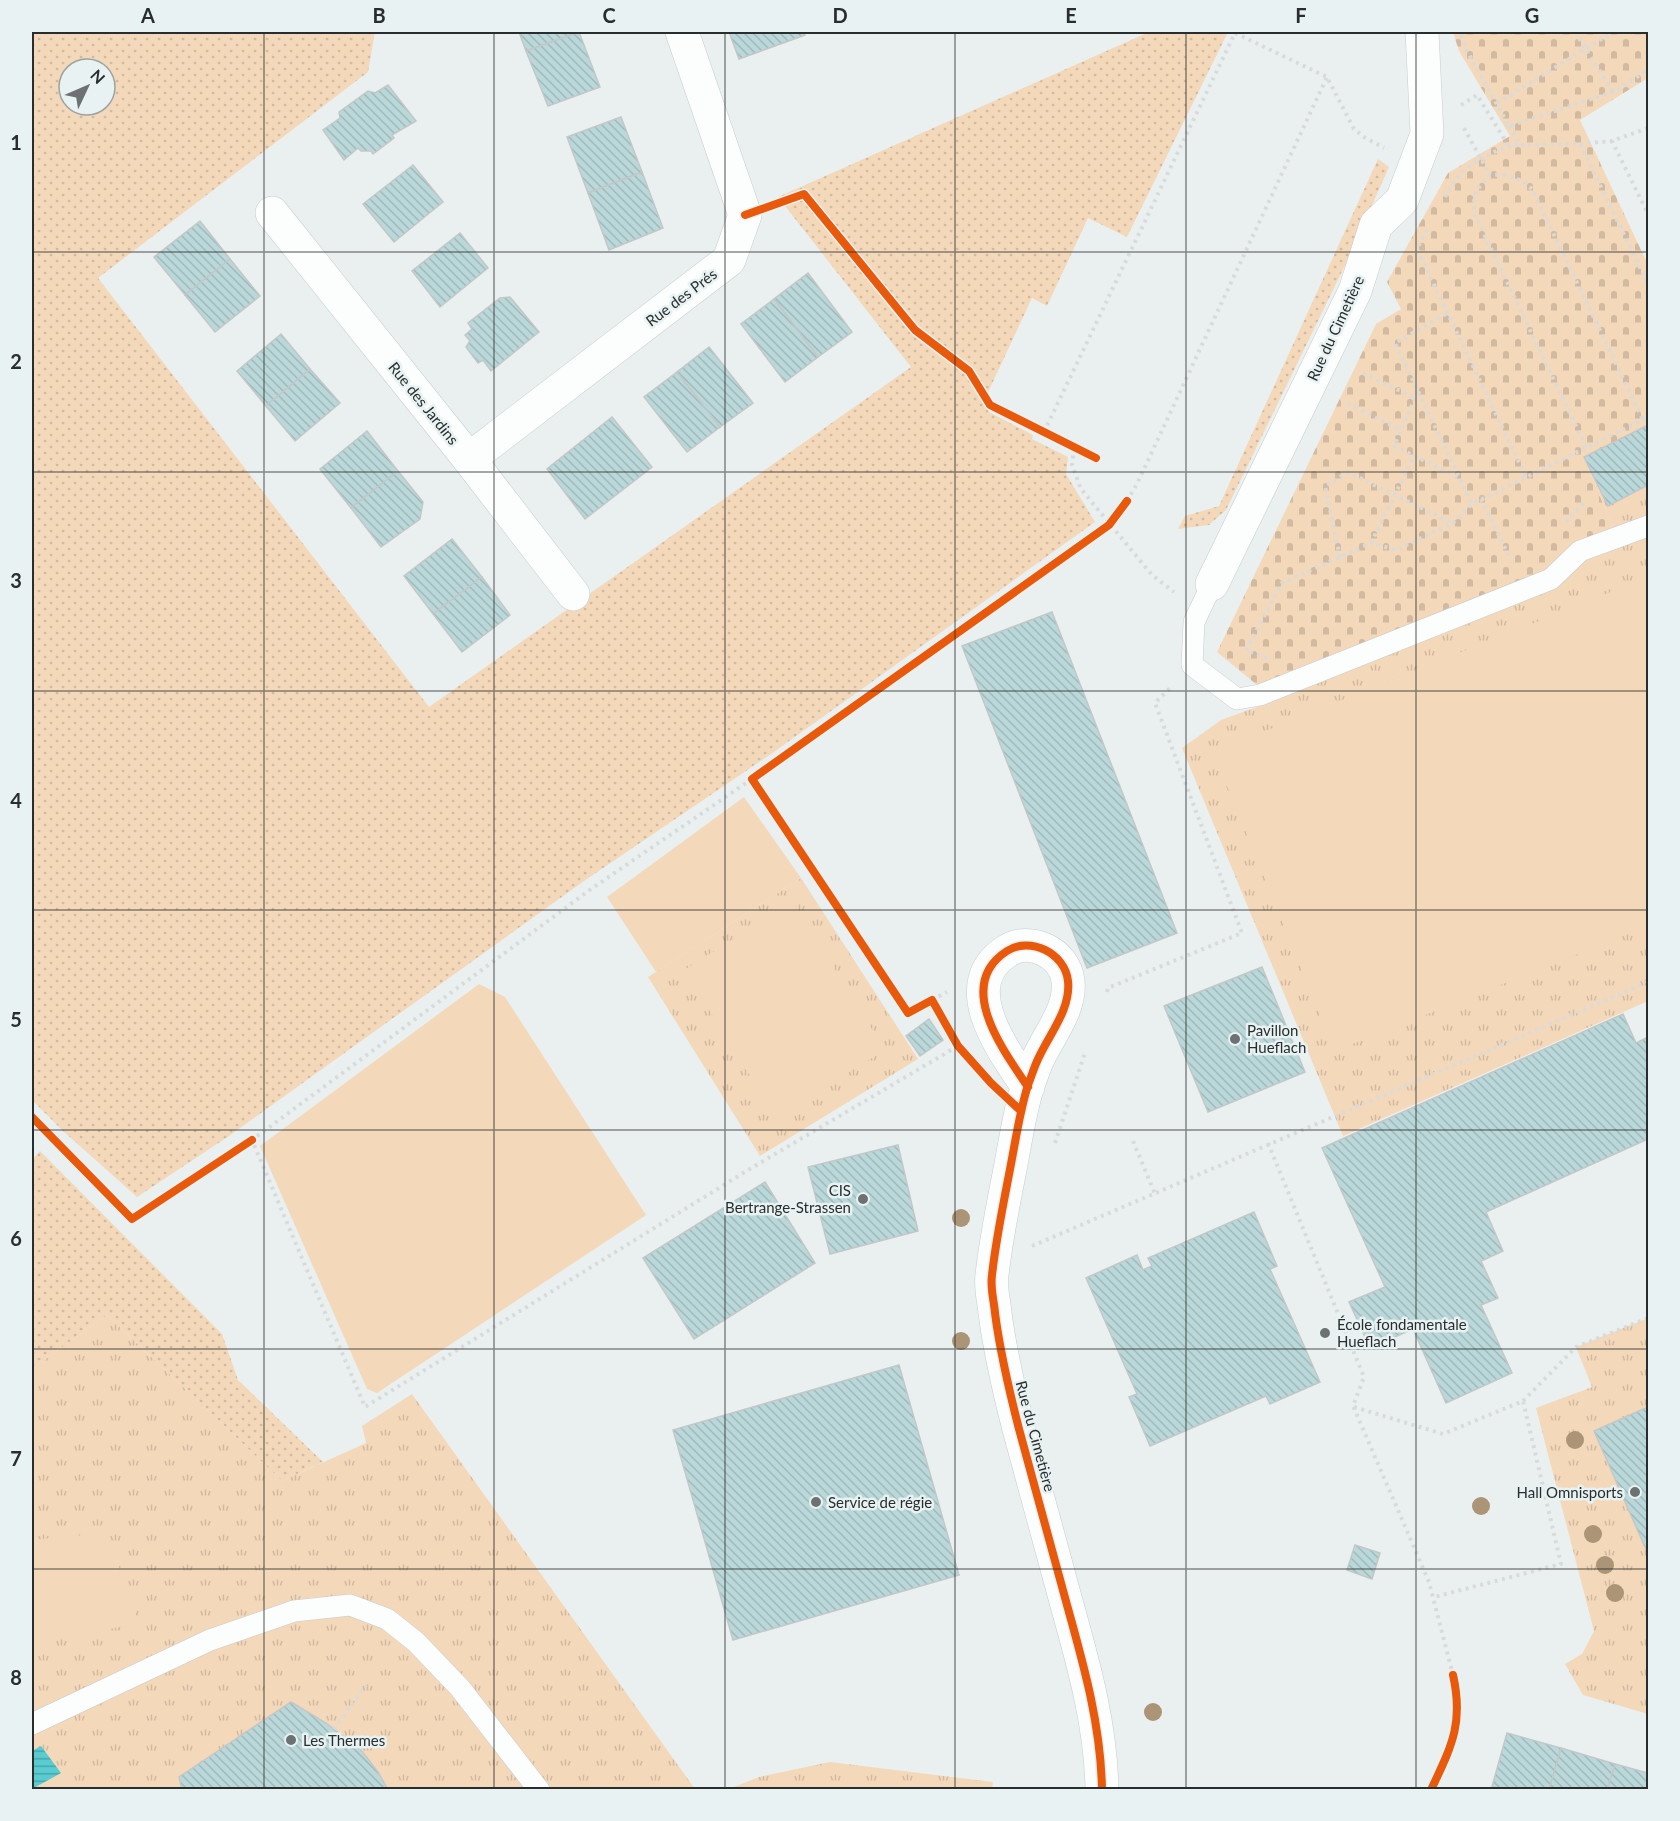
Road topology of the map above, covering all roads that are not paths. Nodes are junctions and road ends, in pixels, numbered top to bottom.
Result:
1 (682, 32) edge
2 (1422, 32) edge
3 (272, 213) dead end
4 (468, 459) junction
5 (1648, 526) edge
6 (573, 594) dead end
7 (1205, 597) joint
8 (1028, 1087) dead end
9 (32, 1724) edge
10 (539, 1790) edge
11 (1102, 1790) edge

1 - 4 street, Rue des Prés
2 - 7 street, Rue du Cimetière
3 - 4 street, Rue des Jardins
4 - 6 street, Rue des Jardins
5 - 7 lane
8 - 11 street, Rue du Cimetière
9 - 10 lane

